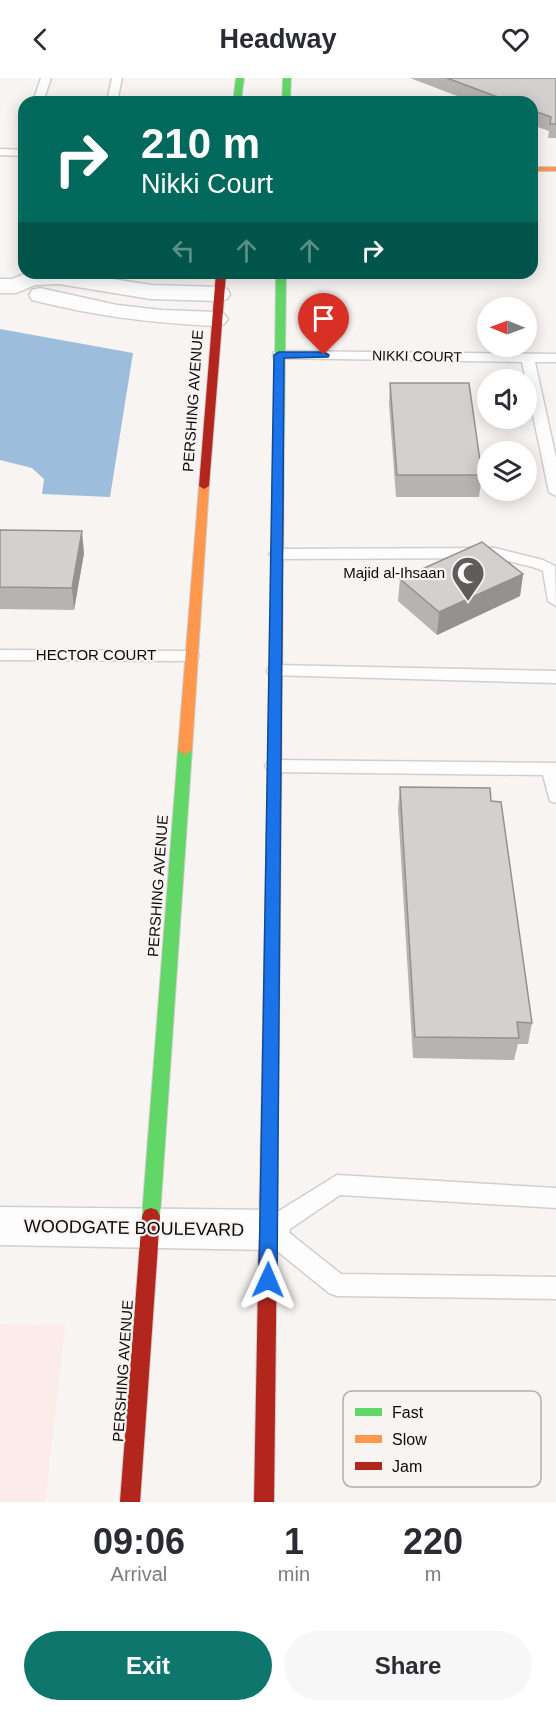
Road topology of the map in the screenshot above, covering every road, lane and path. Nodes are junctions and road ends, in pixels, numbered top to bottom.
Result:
1 (46, 78) edge
2 (117, 78) edge
3 (240, 78) edge
4 (287, 78) edge
5 (40, 96) edge
6 (113, 96) edge
7 (238, 96) edge
8 (286, 96) edge
9 (18, 150) edge
10 (0, 152) edge
11 (538, 169) edge
12 (556, 169) edge
13 (30, 279) edge
14 (64, 279) edge
15 (281, 279) edge
16 (220, 283) edge
17 (8, 286) edge
18 (115, 287) junction
19 (96, 308) junction
20 (216, 319) junction
21 (279, 355) junction
22 (528, 358) junction
23 (556, 358) edge
24 (556, 492) edge
25 (277, 554) junction
26 (556, 601) edge
27 (0, 655) edge
28 (191, 656) junction
29 (275, 670) junction
30 (556, 677) edge
31 (274, 766) junction
32 (554, 769) edge
33 (556, 796) edge
34 (556, 1198) edge
35 (0, 1226) edge
36 (150, 1229) junction
37 (269, 1230) junction
38 (556, 1288) edge
39 (130, 1502) edge
40 (264, 1502) edge

1 - 5 lane
2 - 6 lane
3 - 7 street
4 - 8 street
9 - 10 lane
11 - 12 street
13 - 17 street
14 - 18 street
15 - 21 street
16 - 18 street
16 - 20 street, PERSHING AVENUE
17 - 19 street
18 - 19 street
19 - 20 street
20 - 28 street, PERSHING AVENUE
21 - 22 lane, NIKKI COURT
21 - 25 street
22 - 23 lane, NIKKI COURT
22 - 24 lane
25 - 26 lane
25 - 29 street
27 - 28 lane, HECTOR COURT
28 - 36 street, PERSHING AVENUE
29 - 30 lane
29 - 31 street
31 - 32 lane
31 - 37 street
32 - 33 lane
34 - 37 lane
35 - 36 street, WOODGATE BOULEVARD
36 - 37 street, WOODGATE BOULEVARD
36 - 39 street, PERSHING AVENUE
37 - 38 lane
37 - 40 street

